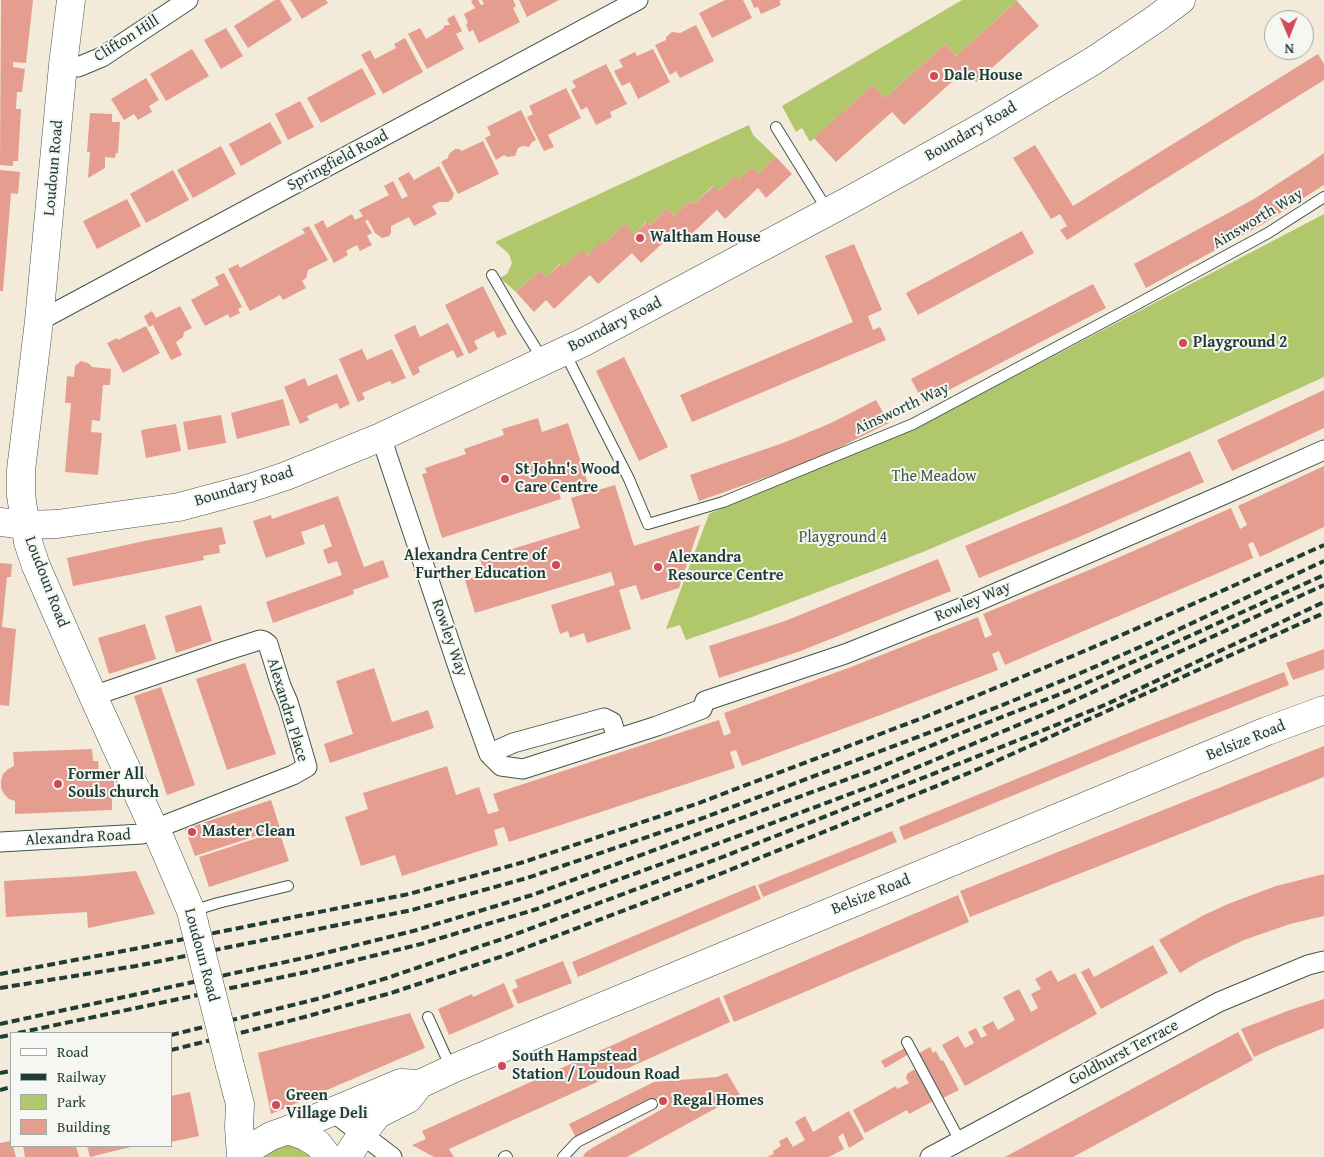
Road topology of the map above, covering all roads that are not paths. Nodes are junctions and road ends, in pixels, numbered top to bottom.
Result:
1 (71, 0) edge
2 (188, 0) edge
3 (638, 0) edge
4 (1181, 0) edge
5 (64, 65) junction
6 (776, 127) dead end
7 (1324, 197) edge
8 (829, 211) junction
9 (492, 275) dead end
10 (39, 321) junction
11 (554, 356) junction
12 (381, 437) junction
13 (1324, 450) edge
14 (12, 524) edge
15 (93, 696) junction
16 (1324, 710) edge
17 (617, 738) junction
18 (489, 754) junction
19 (154, 829) junction
20 (0, 842) edge
21 (288, 886) dead end
22 (193, 917) junction
23 (1324, 961) edge
24 (428, 1017) dead end
25 (907, 1042) dead end
26 (452, 1069) junction
27 (420, 1084) junction
28 (240, 1104) junction
29 (652, 1104) dead end
30 (333, 1112) junction
31 (279, 1133) junction
32 (362, 1134) junction
33 (960, 1141) junction
34 (243, 1157) edge
35 (328, 1157) edge
36 (347, 1157) edge
37 (392, 1157) edge
38 (563, 1157) edge
39 (930, 1157) edge

1 - 5 street, Loudoun Road
2 - 5 street, Clifton Hill
3 - 10 street, Springfield Road
4 - 8 street, Boundary Road
5 - 10 street, Loudoun Road
6 - 8 lane
7 - 11 lane, Ainsworth Way
8 - 11 street, Boundary Road
9 - 11 lane
10 - 14 street, Loudoun Road
11 - 12 street, Boundary Road
12 - 14 street, Boundary Road
12 - 18 street, Rowley Way
13 - 17 street, Rowley Way
14 - 15 street, Loudoun Road
15 - 19 street, Loudoun Road
15 - 19 street, Alexandra Place
16 - 26 street, Belsize Road
17 - 18 street, Rowley Way
17 - 18 street
19 - 20 street, Alexandra Road
19 - 22 street, Loudoun Road
21 - 22 lane
22 - 28 street, Loudoun Road, bridge
23 - 33 street, Goldhurst Terrace
24 - 26 lane
25 - 33 lane
26 - 27 street, Belsize Road
27 - 30 street, Belsize Road
27 - 32 street, Belsize Road
28 - 31 street, Loudoun Road
28 - 34 street, Loudoun Road
29 - 38 lane
30 - 31 street, Belsize Road
30 - 32 street
31 - 34 street, Belsize Road
31 - 35 street, Loudoun Road
32 - 36 street, Belsize Road
32 - 37 street
33 - 39 street, Goldhurst Terrace

